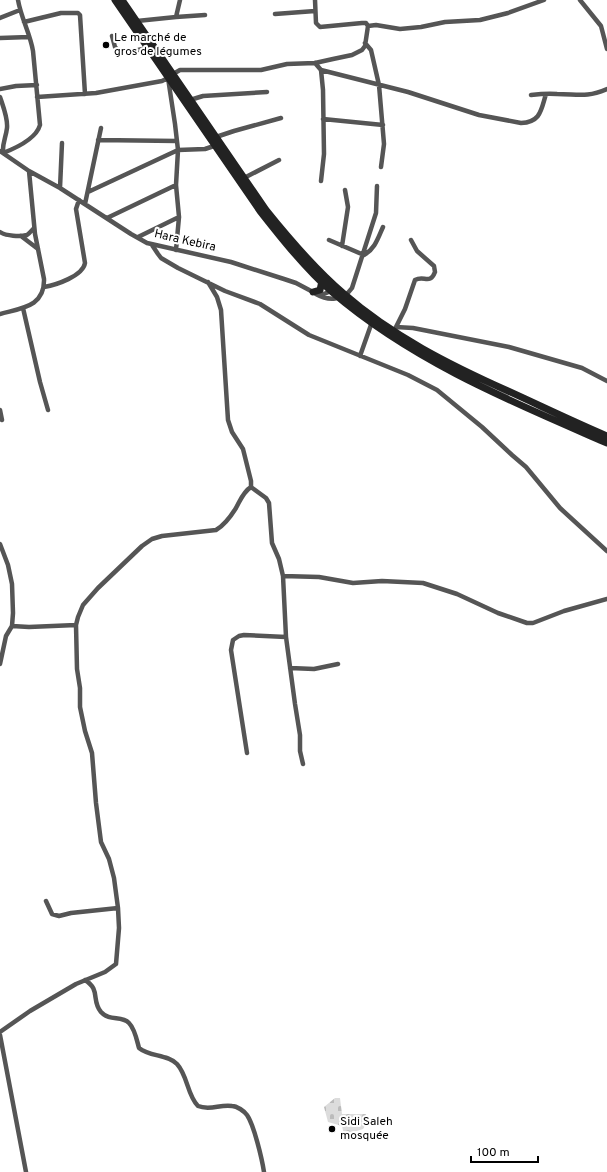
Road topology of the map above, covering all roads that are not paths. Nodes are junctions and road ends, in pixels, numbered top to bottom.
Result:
1 (18, 0) edge
2 (115, 0) edge
3 (122, 0) edge
4 (180, 0) edge
5 (315, 0) edge
6 (544, 0) edge
7 (581, 0) edge
8 (20, 10) junction
9 (315, 11) junction
10 (275, 14) dead end
11 (205, 15) dead end
12 (176, 17) junction
13 (0, 18) edge
14 (137, 21) junction
15 (24, 22) junction
16 (368, 26) junction
17 (112, 36) dead end
18 (29, 37) junction
19 (0, 38) edge
20 (365, 43) junction
21 (148, 48) junction
22 (607, 49) edge
23 (315, 63) junction
24 (321, 70) junction
25 (170, 76) junction
26 (36, 85) junction
27 (379, 85) junction
28 (0, 89) edge
29 (607, 89) edge
30 (267, 92) dead end
31 (85, 94) junction
32 (546, 94) junction
33 (531, 95) dead end
34 (0, 97) edge
35 (37, 97) junction
36 (190, 100) junction
37 (1, 104) edge
38 (281, 118) dead end
39 (323, 119) junction
40 (383, 125) junction
41 (101, 128) dead end
42 (216, 137) junction
43 (98, 140) junction
44 (177, 141) junction
45 (62, 143) dead end
46 (214, 146) junction
47 (178, 150) junction
48 (1, 152) edge
49 (279, 160) dead end
50 (381, 167) dead end
51 (29, 171) junction
52 (244, 178) junction
53 (321, 180) dead end
54 (176, 185) junction
55 (377, 186) dead end
56 (60, 188) junction
57 (345, 190) dead end
58 (88, 192) junction
59 (79, 200) junction
60 (85, 204) junction
61 (179, 217) junction
62 (107, 218) junction
63 (383, 227) dead end
64 (34, 228) junction
65 (0, 232) edge
66 (21, 236) junction
67 (138, 237) junction
68 (285, 239) junction
69 (329, 240) dead end
70 (411, 240) dead end
71 (152, 245) junction
72 (342, 246) junction
73 (38, 248) junction
74 (176, 250) junction
75 (364, 255) junction
76 (322, 281) junction
77 (208, 282) junction
78 (44, 287) junction
79 (334, 289) junction
80 (313, 292) junction
81 (343, 297) junction
82 (22, 308) junction
83 (0, 314) edge
84 (372, 322) junction
85 (394, 332) junction
86 (360, 356) junction
87 (607, 381) edge
88 (506, 394) junction
89 (0, 410) edge
90 (48, 410) dead end
91 (2, 420) dead end
92 (607, 436) edge
93 (607, 443) edge
94 (251, 488) junction
95 (0, 544) edge
96 (607, 551) edge
97 (283, 576) junction
98 (607, 599) edge
99 (76, 625) junction
100 (12, 626) junction
101 (286, 636) junction
102 (0, 664) edge
103 (338, 664) dead end
104 (290, 668) junction
105 (247, 753) dead end
106 (303, 764) dead end
107 (46, 900) dead end
108 (118, 908) junction
109 (85, 980) junction
110 (0, 1032) edge
111 (0, 1036) edge
112 (26, 1172) edge
113 (264, 1172) edge

1 - 8 street
2 - 21 main road
3 - 14 main road
4 - 12 street
5 - 9 street
6 - 16 street
7 - 22 street
8 - 13 street
8 - 15 street
9 - 10 street
9 - 16 street
11 - 12 street
12 - 14 street
14 - 25 main road
15 - 18 street
15 - 31 street
16 - 20 street
17 - 21 street
18 - 19 street
18 - 26 street
20 - 23 street
20 - 27 street
21 - 25 main road
23 - 24 street
23 - 25 street
24 - 27 street
24 - 39 street
25 - 31 street
25 - 36 main road
25 - 44 street
25 - 46 main road
26 - 28 street
26 - 35 street
27 - 32 street
27 - 40 street
29 - 32 street
30 - 36 street
31 - 35 street
32 - 33 street
34 - 37 street
35 - 48 street
36 - 42 main road
37 - 48 street
38 - 42 street
39 - 40 street
39 - 53 street
40 - 50 street
41 - 43 street
42 - 52 main road
43 - 44 street
43 - 58 street
44 - 47 street
45 - 56 street
46 - 47 street
46 - 68 main road
47 - 54 street
47 - 58 street
48 - 51 street, Hara Kebira
49 - 52 street
51 - 56 street, Hara Kebira
51 - 64 street
52 - 68 main road
54 - 61 street
54 - 62 street
55 - 75 street
56 - 59 street, Hara Kebira
57 - 72 street
58 - 60 street
59 - 60 street, Hara Kebira
59 - 78 street
60 - 62 street, Hara Kebira
61 - 67 street
61 - 74 street
62 - 67 street, Hara Kebira
63 - 75 street
64 - 66 street
64 - 73 street
65 - 66 street
66 - 73 street
67 - 71 street, Hara Kebira
68 - 76 main road
68 - 79 main road
69 - 72 street
70 - 85 street
71 - 74 street, Hara Kebira
71 - 77 street
72 - 75 street
73 - 78 street
74 - 80 street, Hara Kebira
75 - 81 street
76 - 79 main road
76 - 80 main road
77 - 86 street
77 - 94 street
78 - 82 street
79 - 80 street
79 - 81 main road
80 - 81 street, Hara Kebira
81 - 84 main road
81 - 85 main road
82 - 83 street
82 - 90 street
84 - 85 main road
84 - 86 street
85 - 87 street
85 - 88 main road
86 - 96 street
88 - 92 main road
88 - 93 main road
89 - 91 street
94 - 97 street
94 - 99 street
95 - 100 street
97 - 98 street
97 - 101 street
99 - 100 street
99 - 108 street
100 - 102 street
101 - 104 street
101 - 105 street
103 - 104 street
104 - 106 street
107 - 108 street
108 - 109 street
109 - 110 street
109 - 113 street
111 - 112 street

